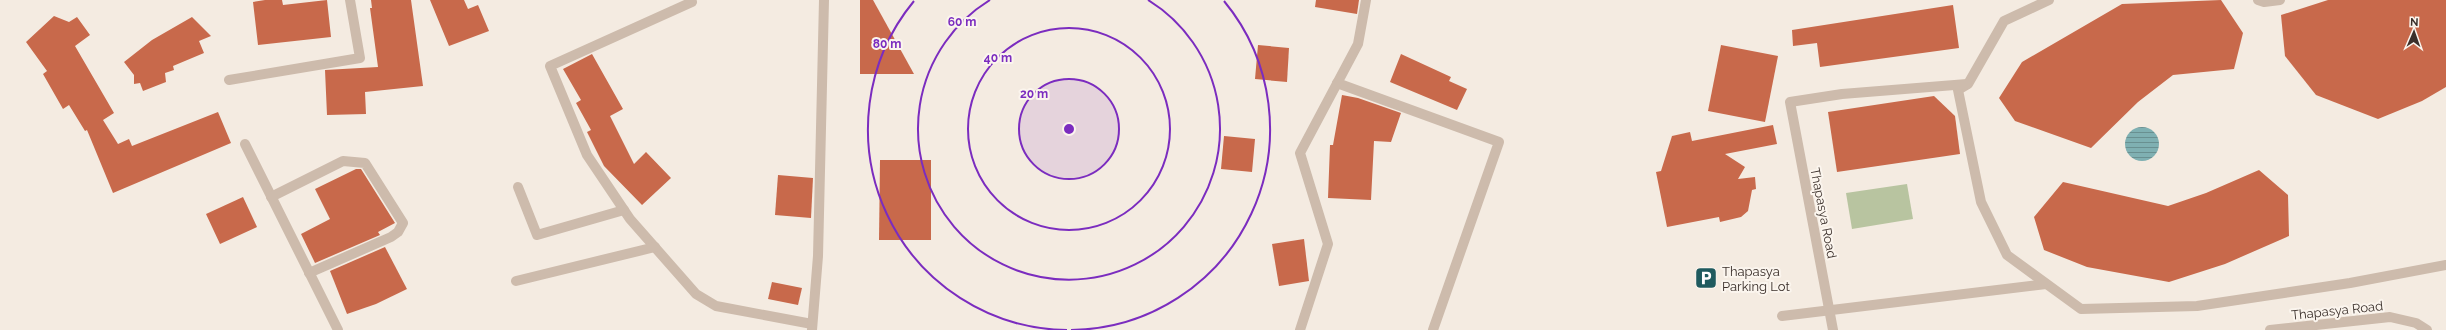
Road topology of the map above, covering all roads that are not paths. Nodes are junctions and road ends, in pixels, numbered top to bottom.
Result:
1 (350, 0) edge
2 (824, 0) edge
3 (1366, 0) edge
4 (2049, 0) edge
5 (2258, 0) edge
6 (2280, 0) edge
7 (692, 2) dead end
8 (229, 80) dead end
9 (1337, 83) junction
10 (1968, 84) junction
11 (245, 144) dead end
12 (518, 187) dead end
13 (271, 197) junction
14 (624, 210) junction
15 (655, 247) junction
16 (2446, 265) edge
17 (309, 273) junction
18 (516, 281) dead end
19 (2046, 284) junction
20 (1830, 312) junction
21 (1782, 316) dead end
22 (812, 327) edge
23 (338, 330) edge
24 (1300, 330) edge
25 (1433, 330) edge
26 (1833, 330) edge
27 (2270, 330) edge
28 (2427, 330) edge

1 - 8 street
2 - 22 street
3 - 9 street
4 - 10 street
5 - 6 street
7 - 14 street
9 - 24 street
9 - 25 street
10 - 19 street
10 - 20 street, Thapasya Road
11 - 13 street
12 - 14 street
13 - 17 street
13 - 17 street
14 - 15 street
15 - 18 street
15 - 22 street
16 - 19 street
17 - 23 street
19 - 20 street
20 - 21 street
20 - 26 street, Thapasya Road
27 - 28 street, Thapasya Road

